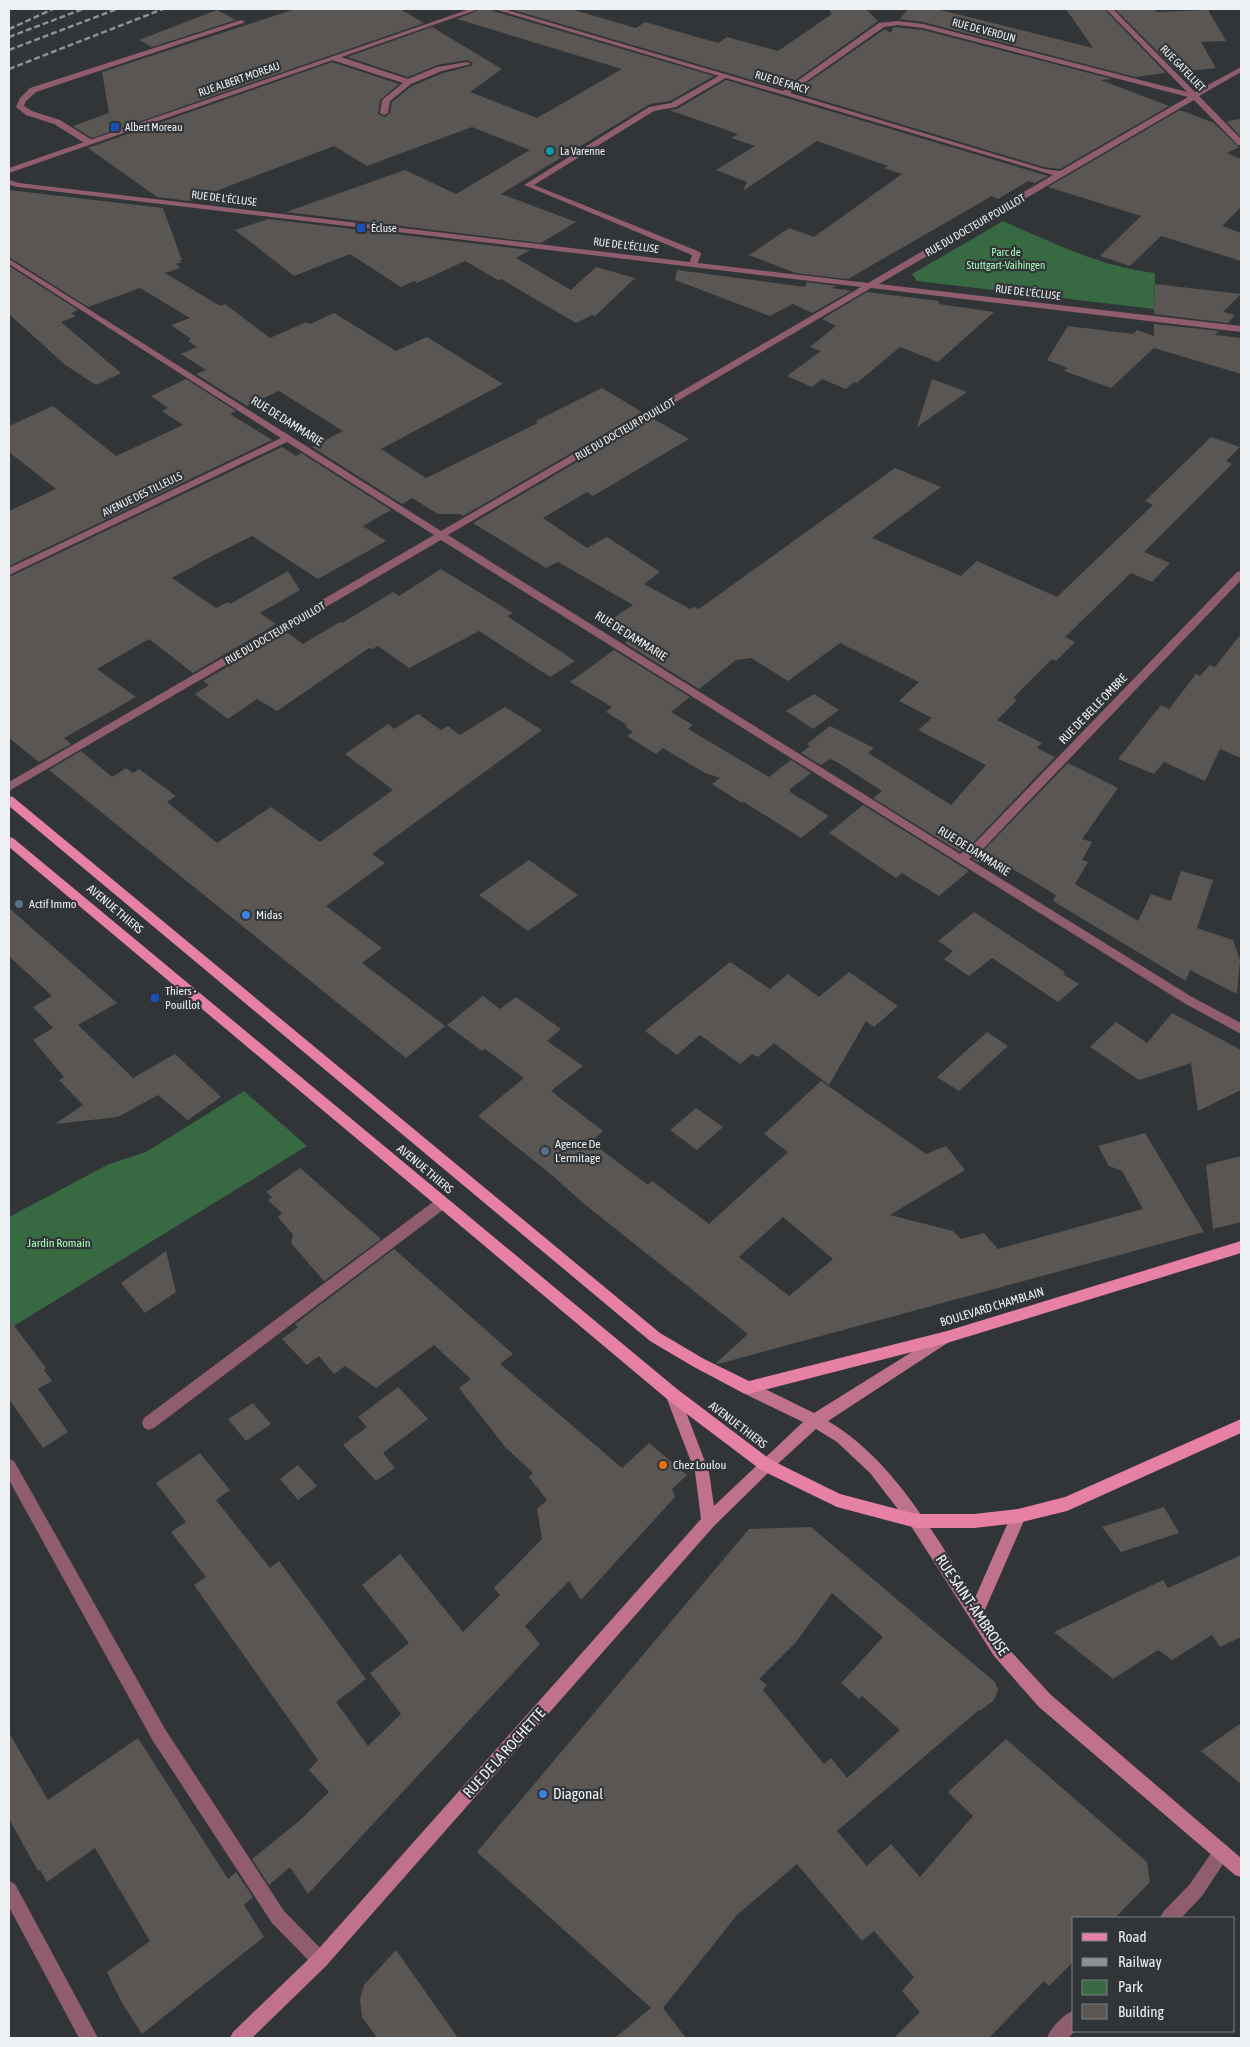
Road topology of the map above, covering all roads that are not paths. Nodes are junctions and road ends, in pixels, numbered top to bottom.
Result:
1 (476, 9) edge
2 (497, 9) edge
3 (1109, 9) edge
4 (241, 22) dead end
5 (335, 58) junction
6 (467, 64) dead end
7 (1241, 69) edge
8 (725, 76) junction
9 (408, 82) junction
10 (784, 94) junction
11 (1196, 96) junction
12 (384, 113) dead end
13 (90, 142) junction
14 (1241, 143) edge
15 (9, 170) edge
16 (1061, 174) junction
17 (9, 182) edge
18 (9, 261) edge
19 (693, 264) junction
20 (872, 284) junction
21 (1241, 329) edge
22 (287, 438) junction
23 (442, 536) junction
24 (9, 572) edge
25 (1241, 574) edge
26 (9, 787) edge
27 (9, 800) edge
28 (9, 840) edge
29 (961, 859) junction
30 (1241, 1028) edge
31 (442, 1203) junction
32 (1241, 1247) edge
33 (946, 1337) junction
34 (748, 1388) junction
35 (672, 1394) junction
36 (815, 1421) junction
37 (149, 1423) dead end
38 (1241, 1426) edge
39 (766, 1465) junction
40 (9, 1466) edge
41 (1018, 1516) junction
42 (709, 1521) junction
43 (916, 1521) junction
44 (976, 1613) junction
45 (1222, 1852) junction
46 (1241, 1869) edge
47 (9, 1890) edge
48 (1170, 1917) edge
49 (320, 1960) junction
50 (1072, 2021) edge
51 (89, 2038) edge
52 (239, 2038) edge
53 (1056, 2038) edge

1 - 5 street, RUE ALBERT MOREAU
2 - 8 street, RUE DE FARCY
3 - 11 street, RUE GATELLIET
4 - 13 street
5 - 9 street
5 - 13 street, RUE ALBERT MOREAU
6 - 9 street
7 - 11 street, RUE DU DOCTEUR POUILLOT
8 - 10 street, RUE DE FARCY
8 - 19 street
9 - 12 street
10 - 11 street, RUE DE VERDUN
10 - 16 street, RUE DE FARCY
11 - 14 street, RUE GATELLIET
11 - 16 street, RUE DU DOCTEUR POUILLOT
13 - 15 street, RUE ALBERT MOREAU
16 - 20 street, RUE DU DOCTEUR POUILLOT
17 - 19 street, RUE DE L'ÉCLUSE
18 - 22 street, RUE DE DAMMARIE
19 - 20 street, RUE DE L'ÉCLUSE
20 - 21 street, RUE DE L'ÉCLUSE
20 - 23 street, RUE DU DOCTEUR POUILLOT
22 - 23 street, RUE DE DAMMARIE
22 - 24 street, AVENUE DES TILLEULS
23 - 26 street, RUE DU DOCTEUR POUILLOT
23 - 29 street, RUE DE DAMMARIE
25 - 29 street, RUE DE BELLE OMBRE
27 - 34 main road, AVENUE THIERS
28 - 31 main road, AVENUE THIERS
29 - 30 street, RUE DE DAMMARIE
31 - 35 main road, AVENUE THIERS
31 - 37 street
32 - 33 main road, BOULEVARD CHAMBLAIN
33 - 34 main road, BOULEVARD CHAMBLAIN
33 - 36 main road, RUE DE LA ROCHETTE
34 - 36 main road, RUE SAINT-AMBROISE
35 - 39 main road, AVENUE THIERS
35 - 42 main road
36 - 39 main road, RUE DE LA ROCHETTE
36 - 43 main road, RUE SAINT-AMBROISE
38 - 41 main road
39 - 42 main road, RUE DE LA ROCHETTE
39 - 43 main road, AVENUE THIERS
40 - 49 street
41 - 43 main road
41 - 44 main road
42 - 49 main road, RUE DE LA ROCHETTE
43 - 44 main road, RUE SAINT-AMBROISE
44 - 45 main road, RUE SAINT-AMBROISE
45 - 46 main road, RUE SAINT-AMBROISE
45 - 48 street
47 - 51 street
49 - 52 main road, RUE DE LA ROCHETTE
50 - 53 street

